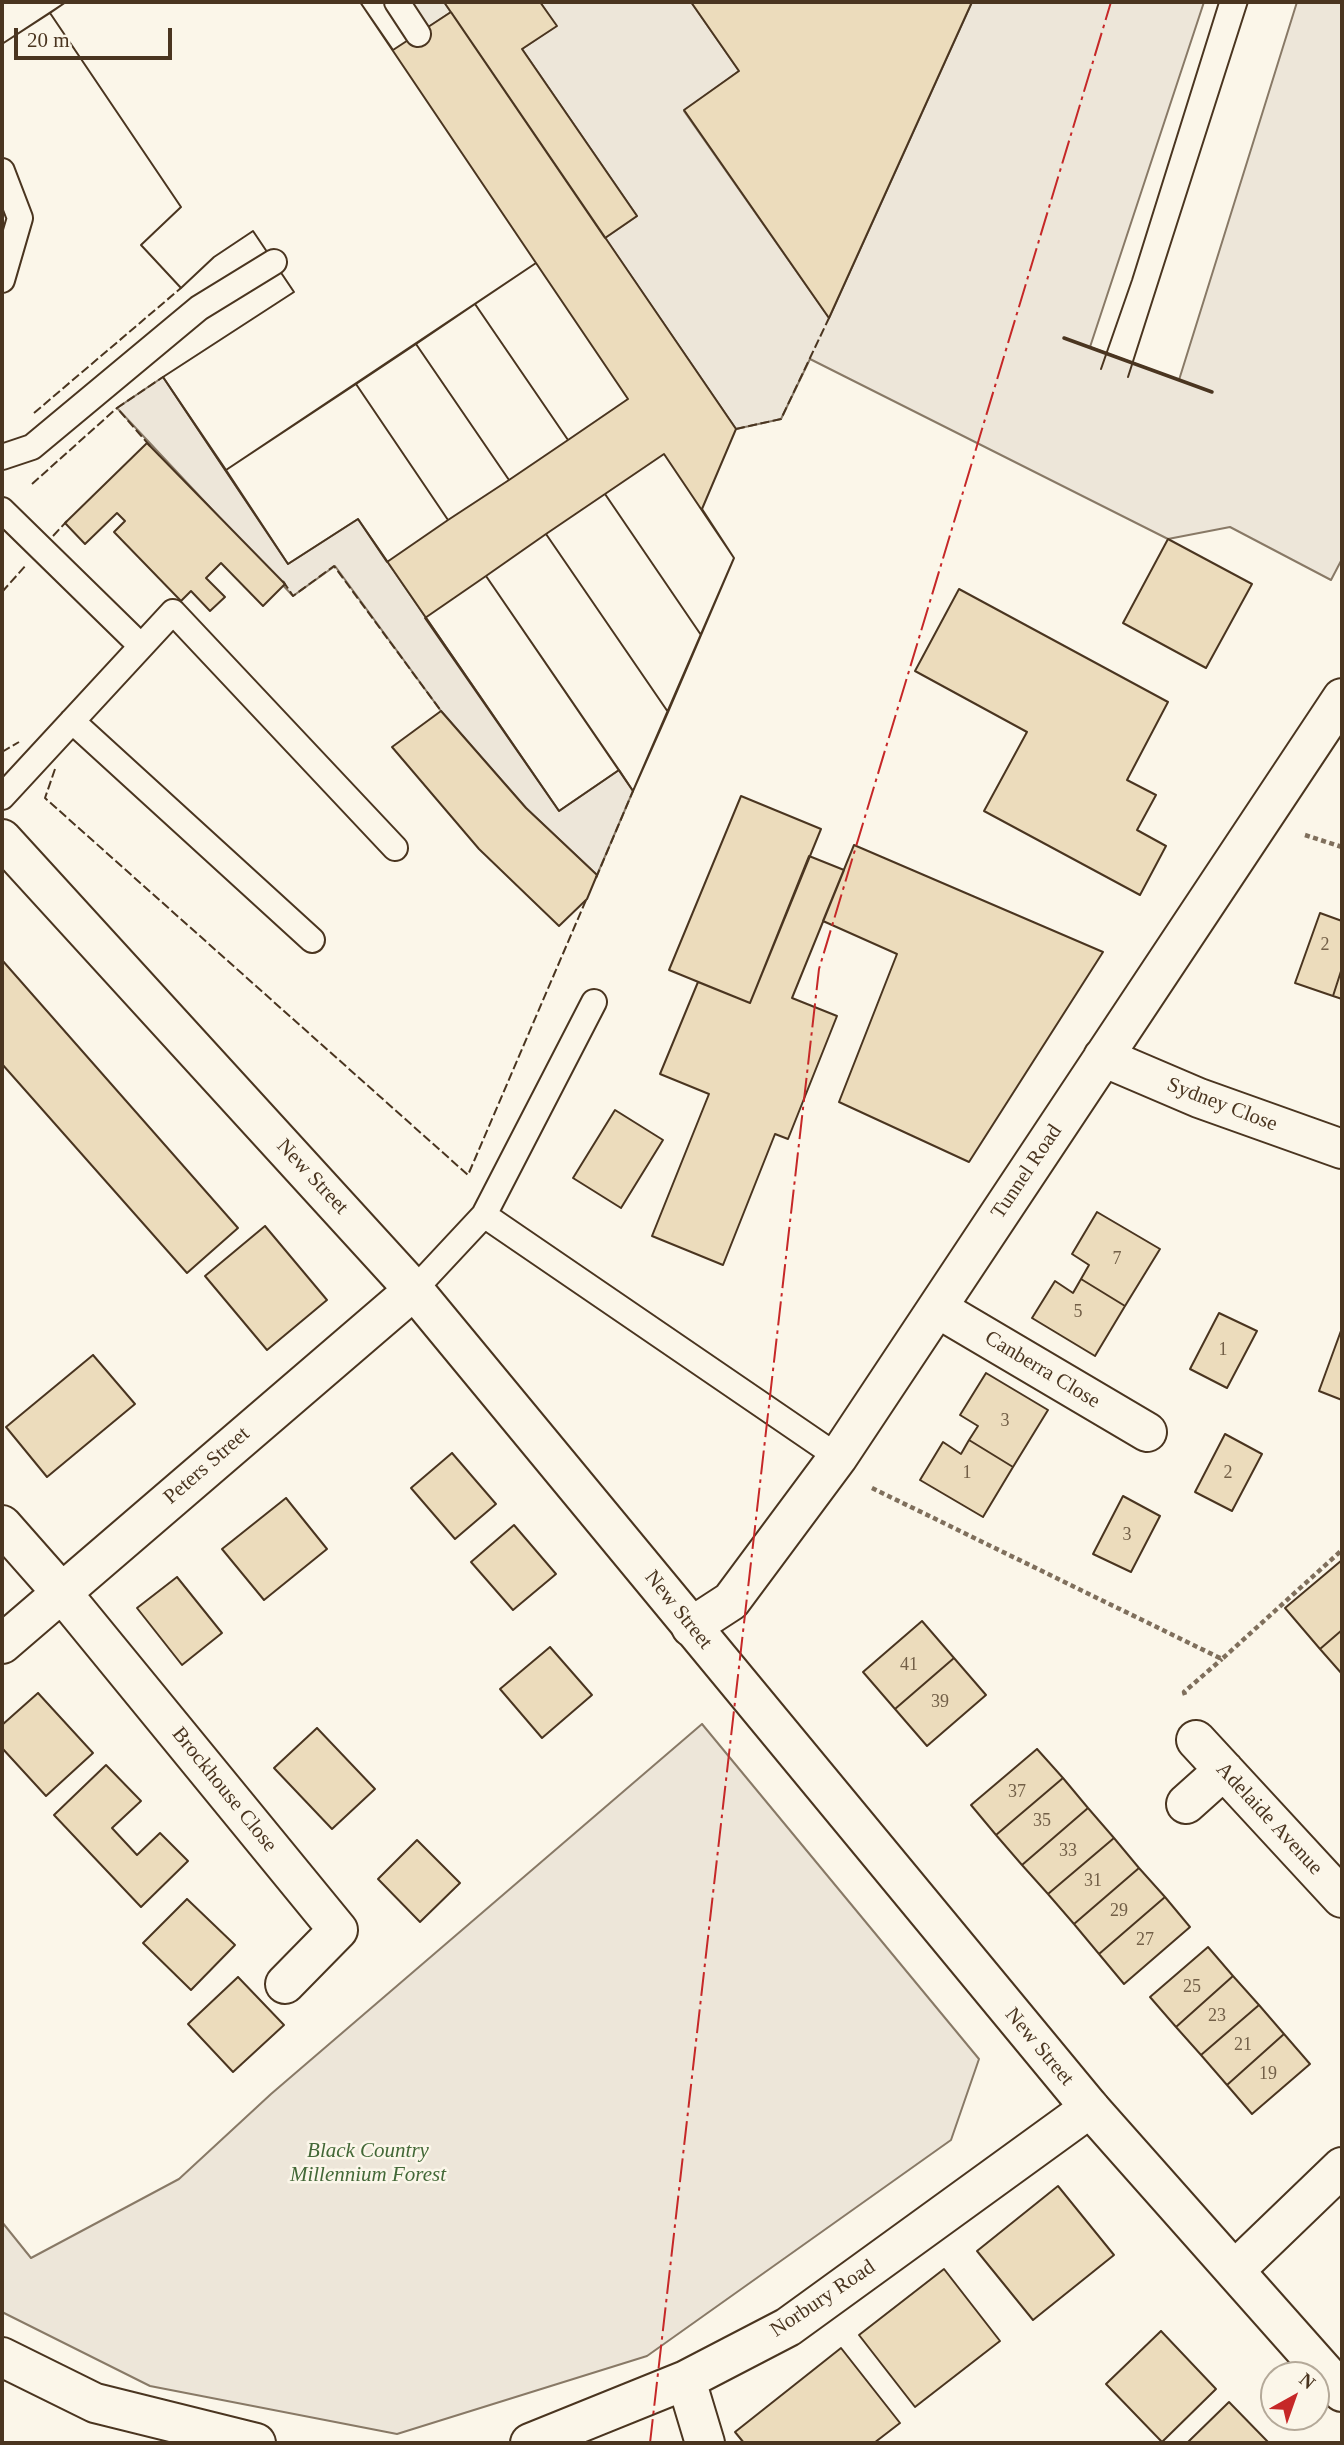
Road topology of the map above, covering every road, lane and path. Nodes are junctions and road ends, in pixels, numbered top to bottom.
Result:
1 (397, 2) edge
2 (418, 34) dead end
3 (2, 171) edge
4 (274, 262) dead end
5 (2, 280) edge
6 (2, 457) edge
7 (2, 510) edge
8 (141, 646) junction
9 (1342, 698) edge
10 (72, 721) junction
11 (2, 797) edge
12 (2, 839) edge
13 (395, 848) dead end
14 (312, 940) dead end
15 (594, 1002) dead end
16 (1103, 1057) junction
17 (1342, 1149) edge
18 (484, 1215) junction
19 (414, 1290) junction
20 (937, 1308) junction
21 (1147, 1432) dead end
22 (838, 1457) junction
23 (2, 1525) edge
24 (1342, 1550) edge
25 (62, 1593) junction
26 (691, 1627) junction
27 (2, 1644) edge
28 (1196, 1740) dead end
29 (1224, 1770) junction
30 (1186, 1804) dead end
31 (1342, 1898) edge
32 (285, 1984) dead end
33 (1090, 2108) junction
34 (1342, 2167) edge
35 (1235, 2270) junction
36 (2, 2357) edge
37 (686, 2380) junction
38 (1342, 2392) edge
39 (256, 2443) edge
40 (530, 2443) edge
41 (705, 2443) edge

1 - 2 lane
3 - 5 lane
4 - 6 lane
7 - 8 lane
8 - 10 lane
8 - 13 lane
9 - 16 street, Tunnel Road
10 - 11 lane
10 - 14 lane
12 - 19 street, New Street
15 - 18 lane
16 - 17 street, Sydney Close
16 - 20 street, Tunnel Road
18 - 19 lane
18 - 22 lane
19 - 25 street, Peters Street
19 - 26 street, New Street
20 - 21 street, Canberra Close
20 - 22 street, Tunnel Road
22 - 24 path
22 - 26 street, Tunnel Road
23 - 25 street
25 - 27 street, Peters Street
25 - 32 street, Brockhouse Close
26 - 33 street, New Street
28 - 29 street, Adelaide Avenue
29 - 30 street
29 - 31 street, Adelaide Avenue
33 - 35 street, New Street
33 - 37 street, Norbury Road
34 - 35 street
35 - 38 street, New Street
36 - 39 street
37 - 40 street, Norbury Road
37 - 41 street

